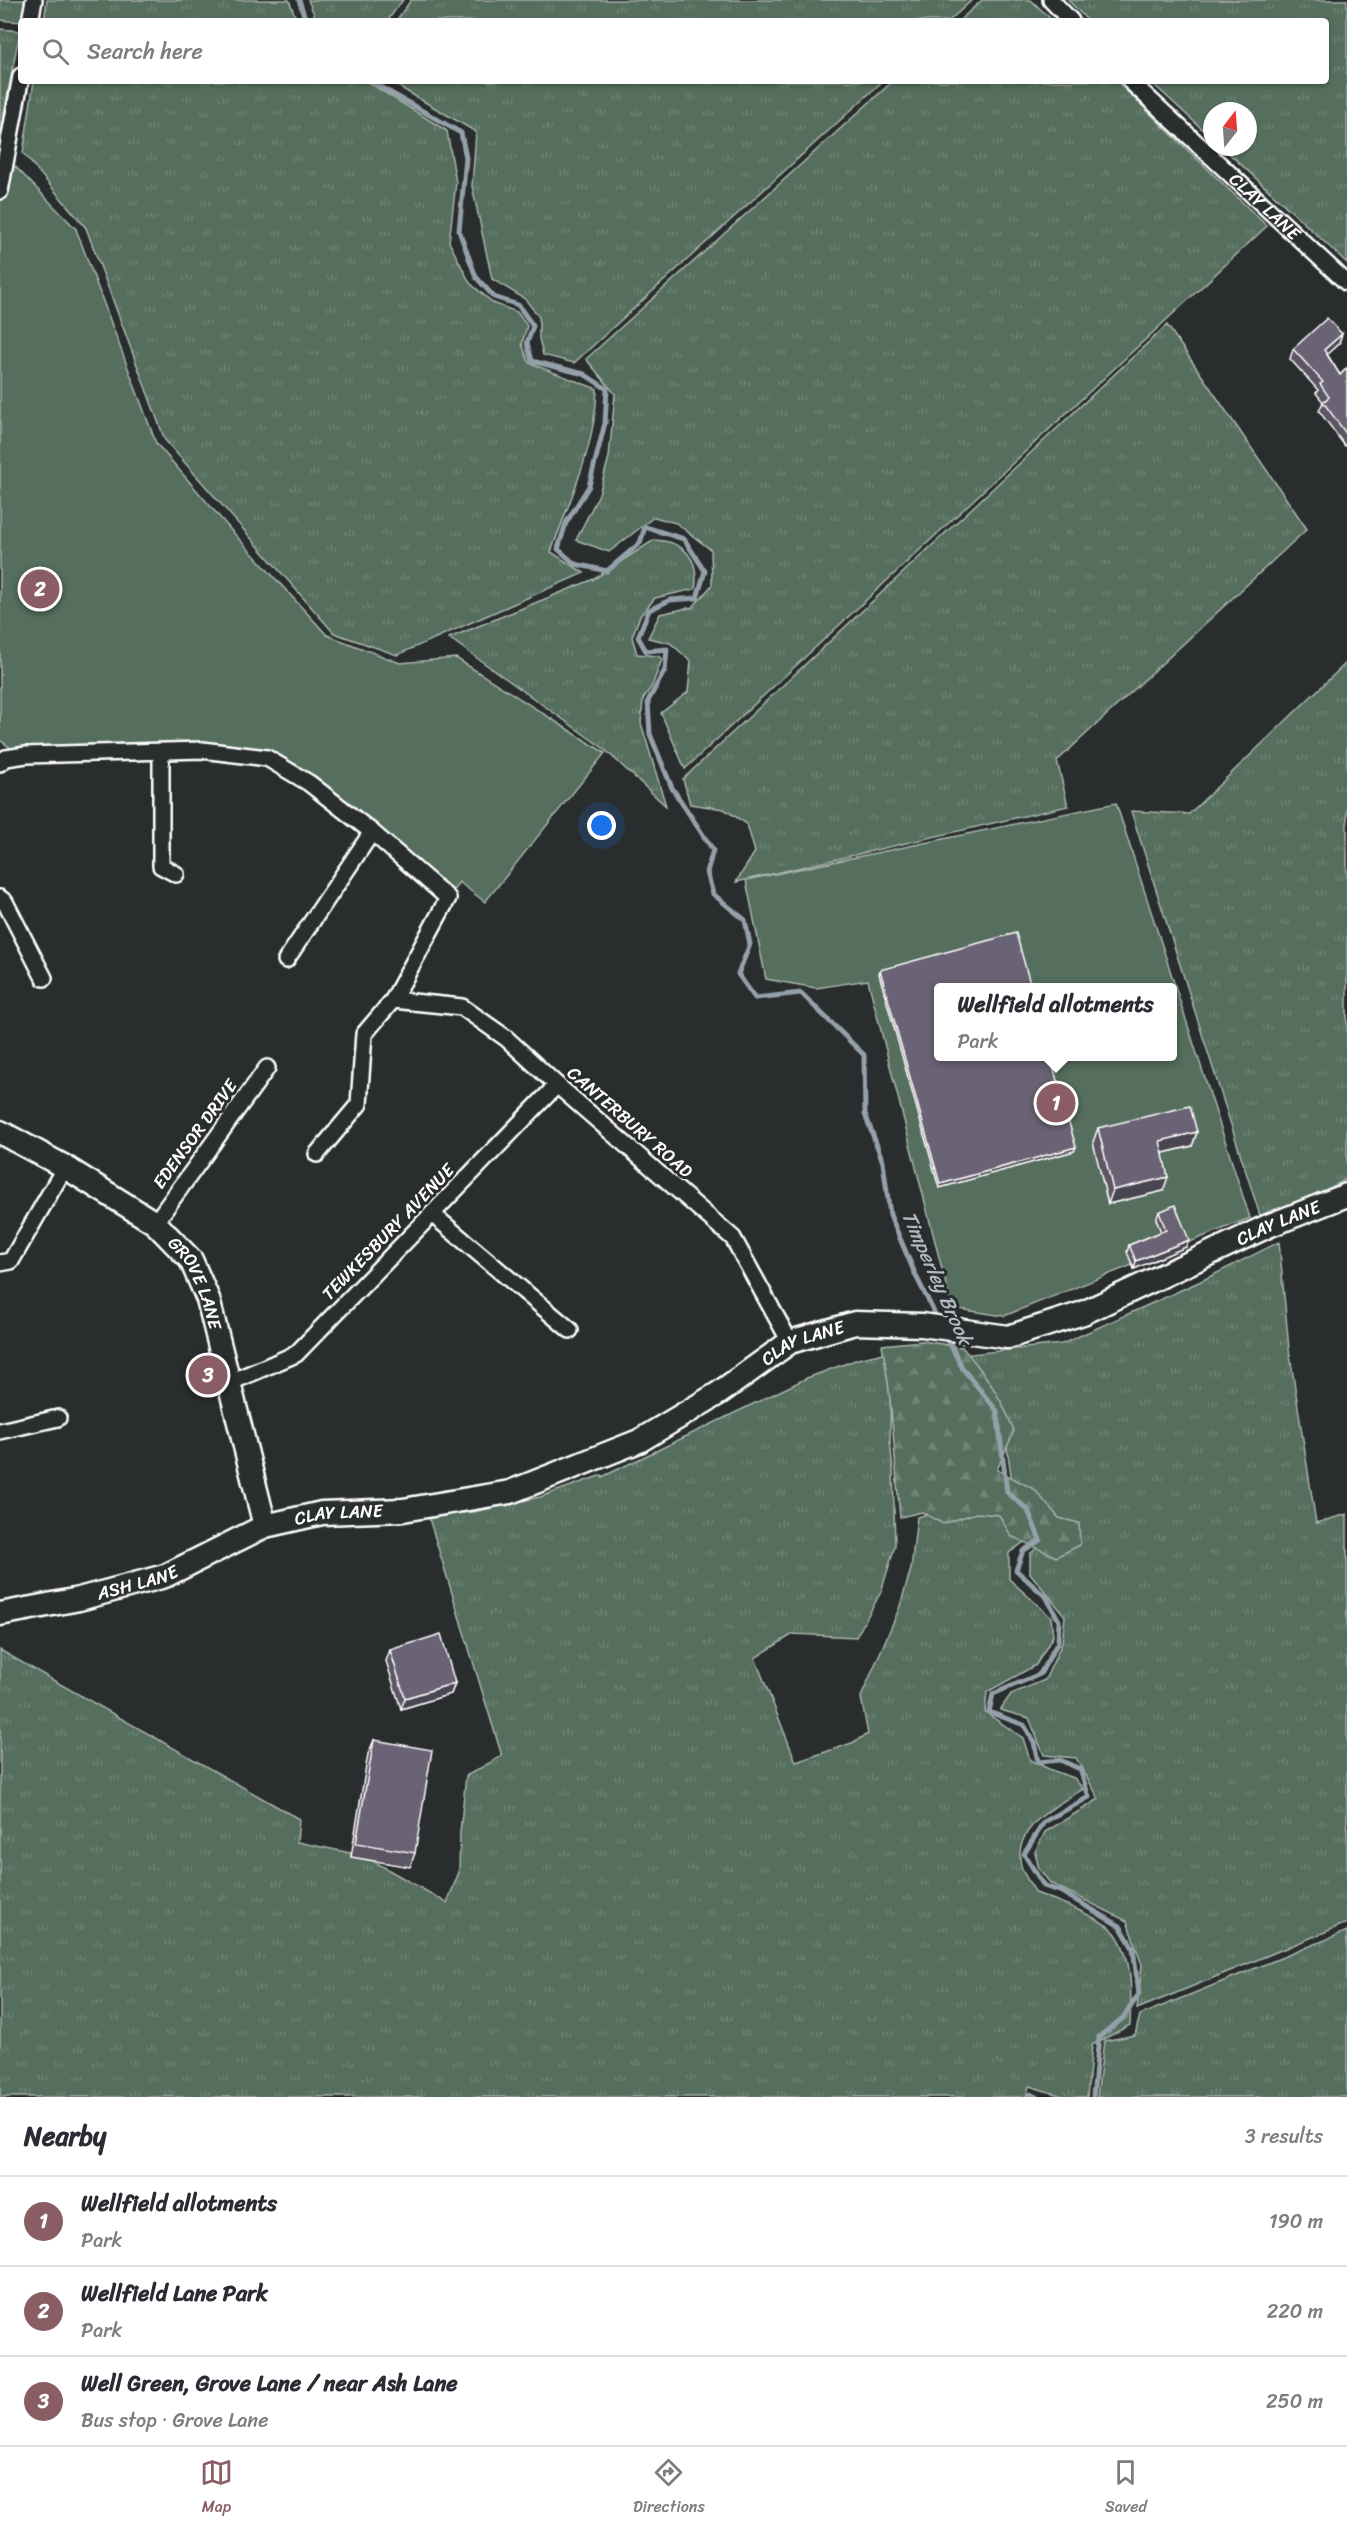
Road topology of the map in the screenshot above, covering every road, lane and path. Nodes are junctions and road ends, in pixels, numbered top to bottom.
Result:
1 (34, 0) edge
2 (1051, 0) edge
3 (31, 18) edge
4 (1068, 18) edge
5 (20, 84) edge
6 (1133, 84) edge
7 (0, 191) edge
8 (1347, 283) edge
9 (161, 752) junction
10 (0, 763) edge
11 (372, 832) junction
12 (176, 874) dead end
13 (0, 898) edge
14 (286, 960) dead end
15 (44, 978) dead end
16 (393, 1000) junction
17 (267, 1068) dead end
18 (557, 1085) junction
19 (0, 1132) edge
20 (317, 1154) dead end
21 (65, 1167) junction
22 (1347, 1195) edge
23 (432, 1214) junction
24 (155, 1223) junction
25 (0, 1263) edge
26 (570, 1330) dead end
27 (790, 1342) junction
28 (231, 1382) junction
29 (58, 1418) dead end
30 (0, 1431) edge
31 (265, 1526) junction
32 (0, 1614) edge

1 - 3 street
2 - 4 street
5 - 7 street
6 - 8 street, CLAY LANE
9 - 10 street
9 - 11 street
9 - 12 street
11 - 14 street
11 - 16 street
13 - 15 street
16 - 18 street, CANTERBURY ROAD
16 - 20 street
17 - 24 street, EDENSOR DRIVE
18 - 23 street, TEWKESBURY AVENUE
18 - 27 street, CANTERBURY ROAD
19 - 21 street, GROVE LANE
21 - 24 street, GROVE LANE
21 - 25 street
22 - 27 street, CLAY LANE
23 - 26 street
23 - 28 street, TEWKESBURY AVENUE
24 - 28 street, GROVE LANE
27 - 31 street, CLAY LANE
28 - 31 street, GROVE LANE
29 - 30 street
31 - 32 street, ASH LANE

